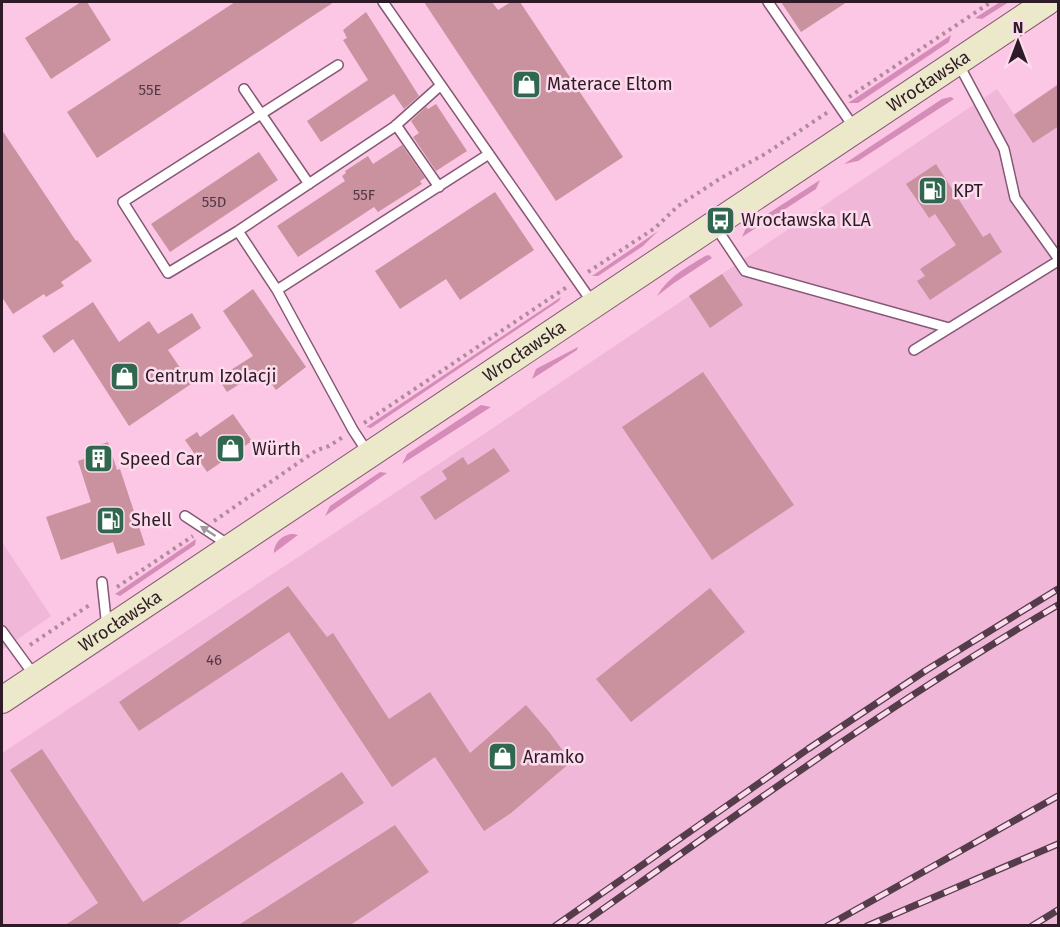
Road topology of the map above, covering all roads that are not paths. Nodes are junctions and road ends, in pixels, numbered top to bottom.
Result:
1 (383, 2) edge
2 (768, 2) edge
3 (1047, 2) edge
4 (957, 62) junction
5 (338, 65) dead end
6 (441, 85) junction
7 (244, 89) dead end
8 (261, 114) junction
9 (396, 124) junction
10 (855, 129) junction
11 (489, 154) junction
12 (309, 184) junction
13 (439, 187) junction
14 (714, 224) junction
15 (238, 231) junction
16 (1059, 260) edge
17 (277, 290) junction
18 (593, 304) junction
19 (949, 328) junction
20 (914, 350) dead end
21 (369, 454) junction
22 (185, 516) dead end
23 (231, 546) junction
24 (102, 582) dead end
25 (108, 629) junction
26 (2, 631) edge
27 (36, 677) junction
28 (2, 700) edge

1 - 6 lane
2 - 10 lane
3 - 4 street, Wrocławska
4 - 10 street, Wrocławska
4 - 16 lane
5 - 8 lane
6 - 9 lane
6 - 11 lane
7 - 8 lane
8 - 12 lane
8 - 15 lane
9 - 12 lane
9 - 13 lane
10 - 14 street, Wrocławska
11 - 13 lane
11 - 18 lane
12 - 15 lane
13 - 17 lane
14 - 18 street, Wrocławska
14 - 19 lane
15 - 17 lane
16 - 19 lane
17 - 21 lane
18 - 21 street, Wrocławska
19 - 20 lane
21 - 23 street, Wrocławska
23 -> 22 lane
23 - 25 street, Wrocławska
24 - 25 lane
25 - 27 street, Wrocławska
26 - 27 lane
27 - 28 street, Wrocławska

